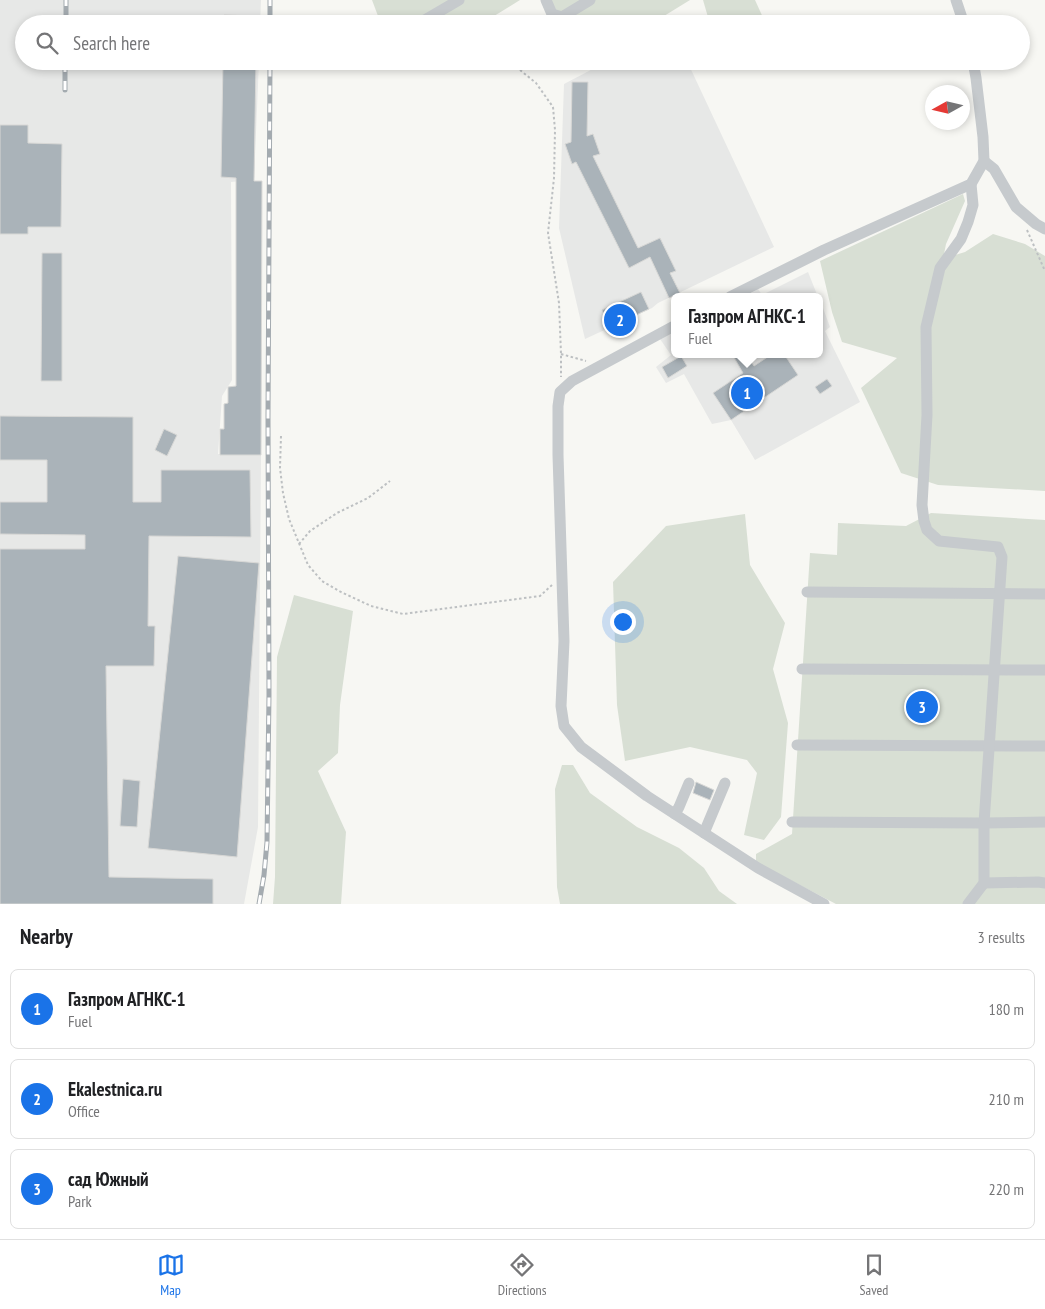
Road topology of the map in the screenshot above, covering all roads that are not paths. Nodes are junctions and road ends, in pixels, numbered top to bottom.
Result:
1 (458, 0) edge
2 (546, 0) edge
3 (590, 0) edge
4 (956, 0) edge
5 (433, 15) edge
6 (555, 15) edge
7 (565, 15) edge
8 (961, 15) edge
9 (975, 70) edge
10 (984, 161) junction
11 (971, 184) junction
12 (1045, 229) edge
13 (738, 293) edge
14 (671, 328) edge
15 (807, 592) dead end
16 (1045, 594) edge
17 (999, 595) junction
18 (802, 670) dead end
19 (994, 670) junction
20 (1045, 670) edge
21 (797, 745) dead end
22 (989, 746) junction
23 (1045, 746) edge
24 (689, 783) dead end
25 (725, 783) dead end
26 (674, 814) junction
27 (792, 822) dead end
28 (1045, 822) edge
29 (984, 823) junction
30 (704, 833) junction
31 (984, 884) junction
32 (1045, 884) edge
33 (824, 904) edge
34 (968, 904) edge

1 - 5 street
2 - 6 street
3 - 7 street
4 - 8 street
9 - 10 street
10 - 11 street
10 - 12 street
11 - 13 street
11 - 17 street
14 - 26 street
15 - 17 street
16 - 17 street
17 - 19 street
18 - 19 street
19 - 20 street
19 - 22 street
21 - 22 street
22 - 23 street
22 - 29 street
24 - 26 street
25 - 30 street
26 - 30 street
27 - 29 street
28 - 29 street
29 - 31 street
30 - 33 street
31 - 32 street
31 - 34 street

